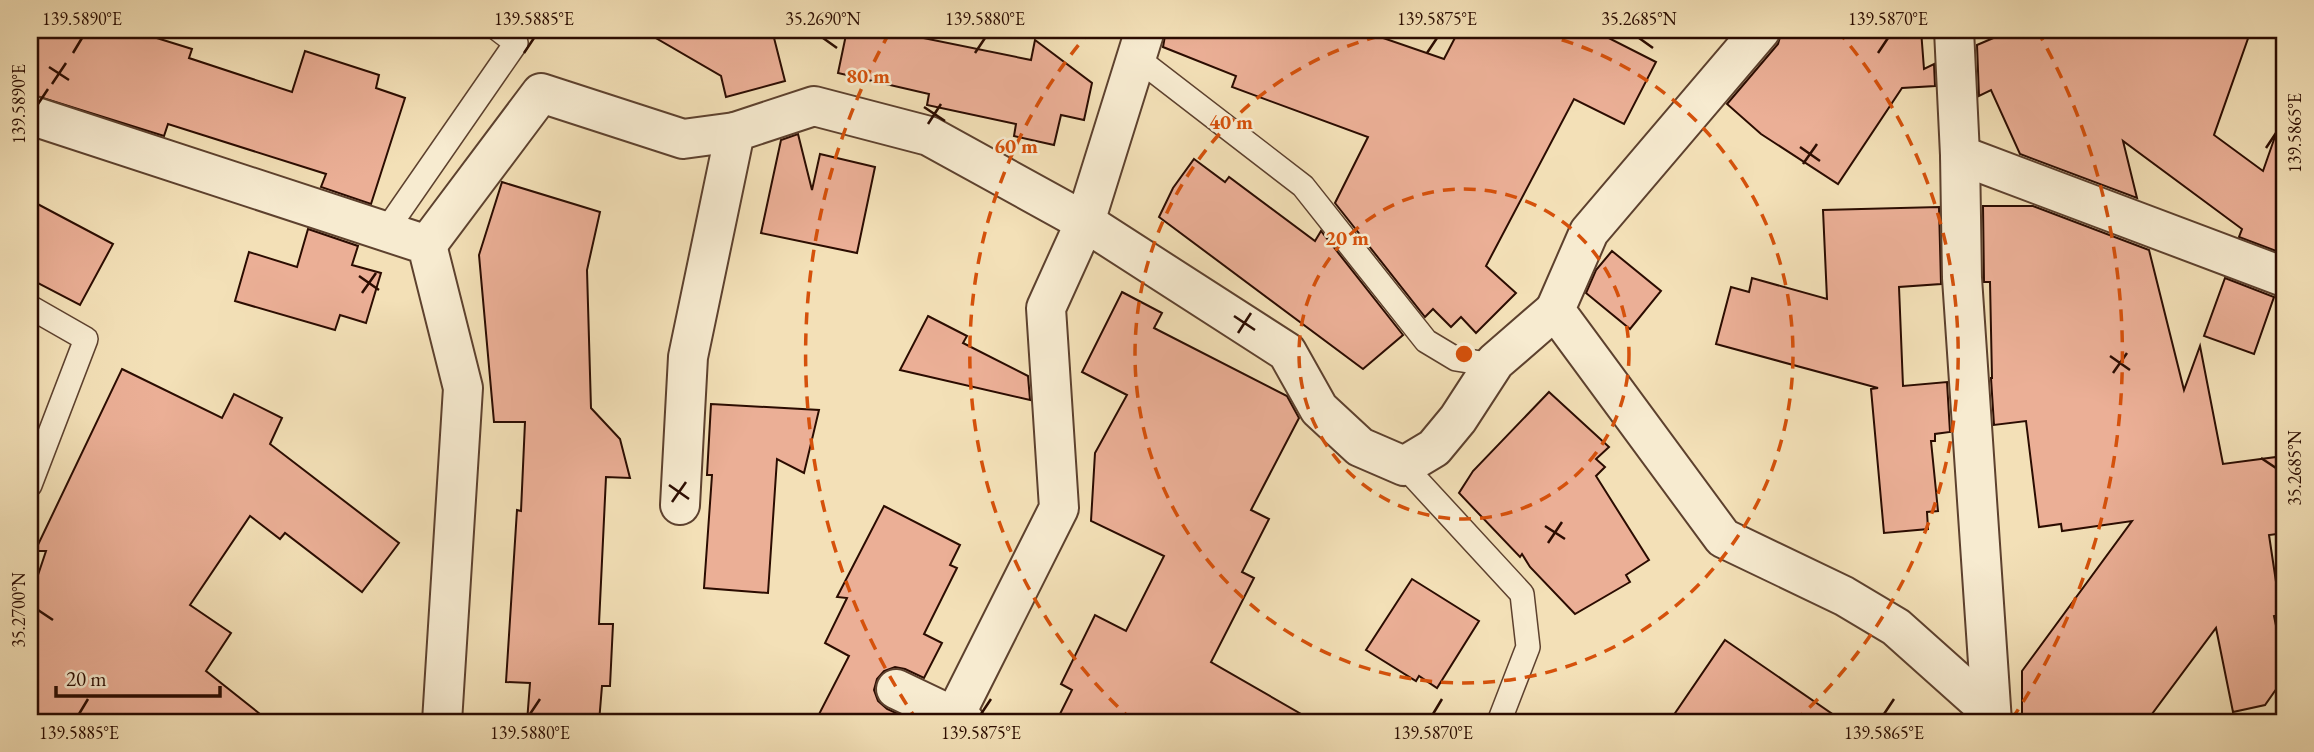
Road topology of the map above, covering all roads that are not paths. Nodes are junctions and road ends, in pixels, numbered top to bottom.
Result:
1 (499, 30) edge
2 (1761, 30) edge
3 (1954, 30) edge
4 (1141, 44) edge
5 (30, 115) edge
6 (735, 132) junction
7 (1960, 155) junction
8 (1085, 222) junction
9 (384, 232) junction
10 (427, 245) junction
11 (2284, 277) edge
12 (30, 307) edge
13 (1555, 310) junction
14 (1493, 365) junction
15 (1404, 466) junction
16 (30, 485) edge
17 (680, 505) dead end
18 (897, 689) dead end
19 (1991, 717) edge
20 (960, 720) edge
21 (442, 722) edge
22 (1499, 722) edge

1 - 9 lane
2 - 13 street
3 - 7 street
4 - 8 street
4 - 14 lane
5 - 9 street
6 - 8 street
6 - 10 street
6 - 17 street
7 - 11 street
7 - 19 street
8 - 15 street
8 - 20 street
9 - 10 street
10 - 21 street
12 - 16 lane
13 - 14 street
13 - 19 street
14 - 15 street
15 - 22 lane
18 - 20 street

